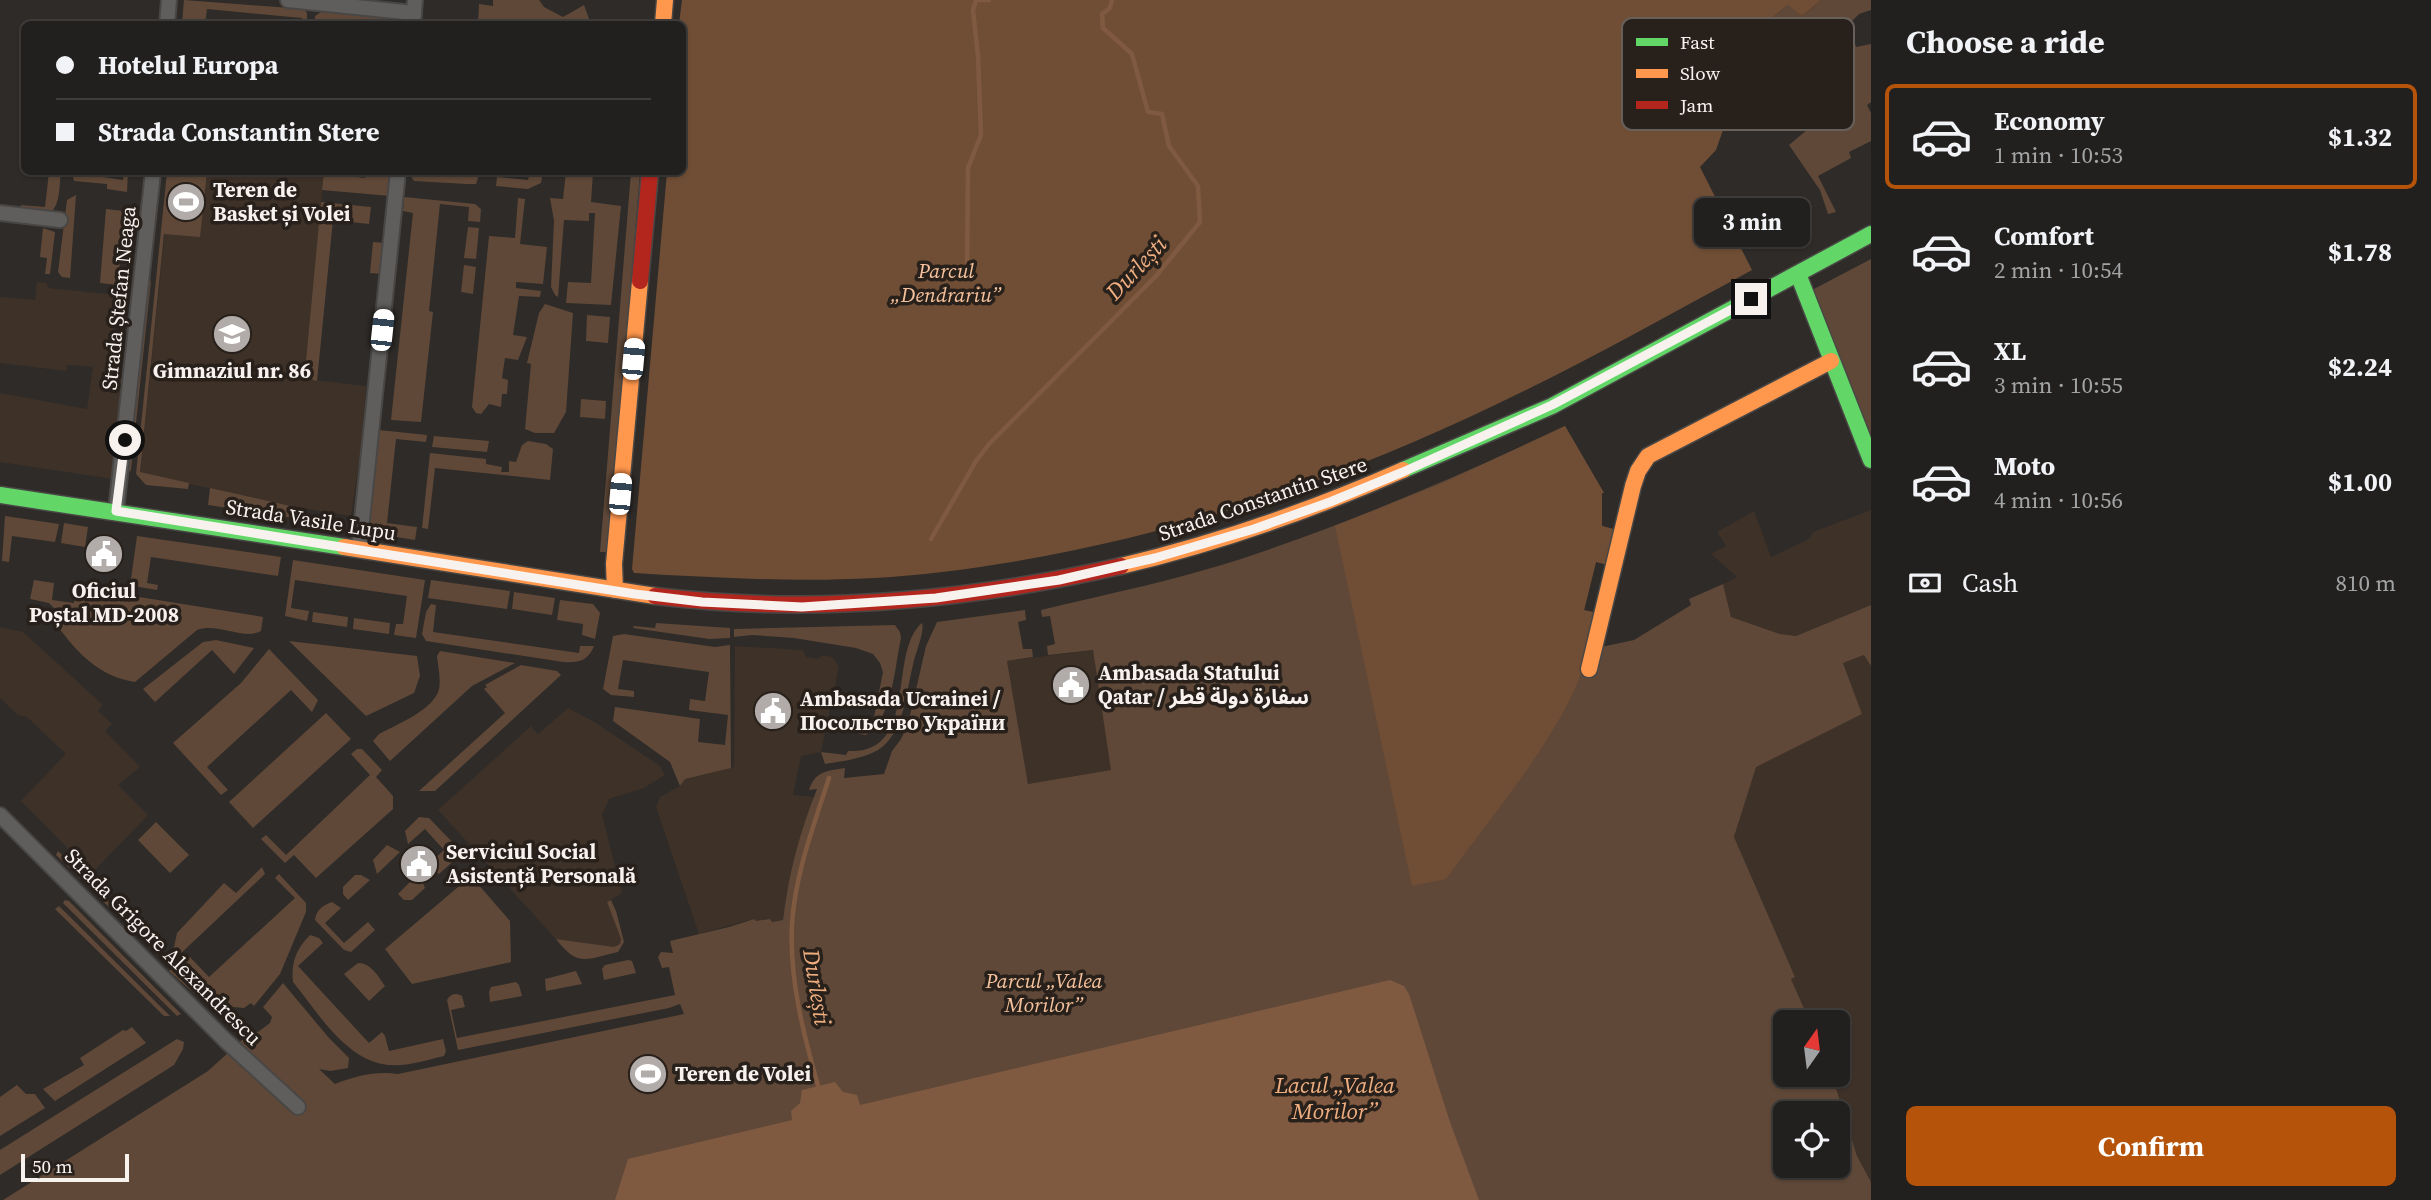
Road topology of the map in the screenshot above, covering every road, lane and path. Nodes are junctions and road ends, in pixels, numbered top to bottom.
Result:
1 (169, 0) edge
2 (288, 0) edge
3 (665, 0) edge
4 (414, 13) edge
5 (167, 21) edge
6 (663, 21) edge
7 (153, 175) edge
8 (398, 175) edge
9 (650, 175) edge
10 (0, 213) edge
11 (60, 220) dead end
12 (1871, 234) edge
13 (1798, 274) junction
14 (1831, 361) junction
15 (1871, 460) edge
16 (0, 495) edge
17 (116, 511) junction
18 (359, 549) junction
19 (615, 590) junction
20 (1589, 669) dead end
21 (0, 815) edge
22 (298, 1107) dead end

1 - 5 street
2 - 4 street
3 - 6 main road
7 - 17 street, Strada Ștefan Neaga
8 - 18 street
9 - 19 main road
10 - 11 street
12 - 13 main road, Strada Constantin Stere
13 - 14 main road
13 - 19 main road, Strada Constantin Stere
14 - 15 main road
14 - 20 main road
16 - 17 main road, Strada Vasile Lupu
17 - 18 main road, Strada Vasile Lupu
18 - 19 main road, Strada Vasile Lupu
21 - 22 street, Strada Grigore Alexandrescu

